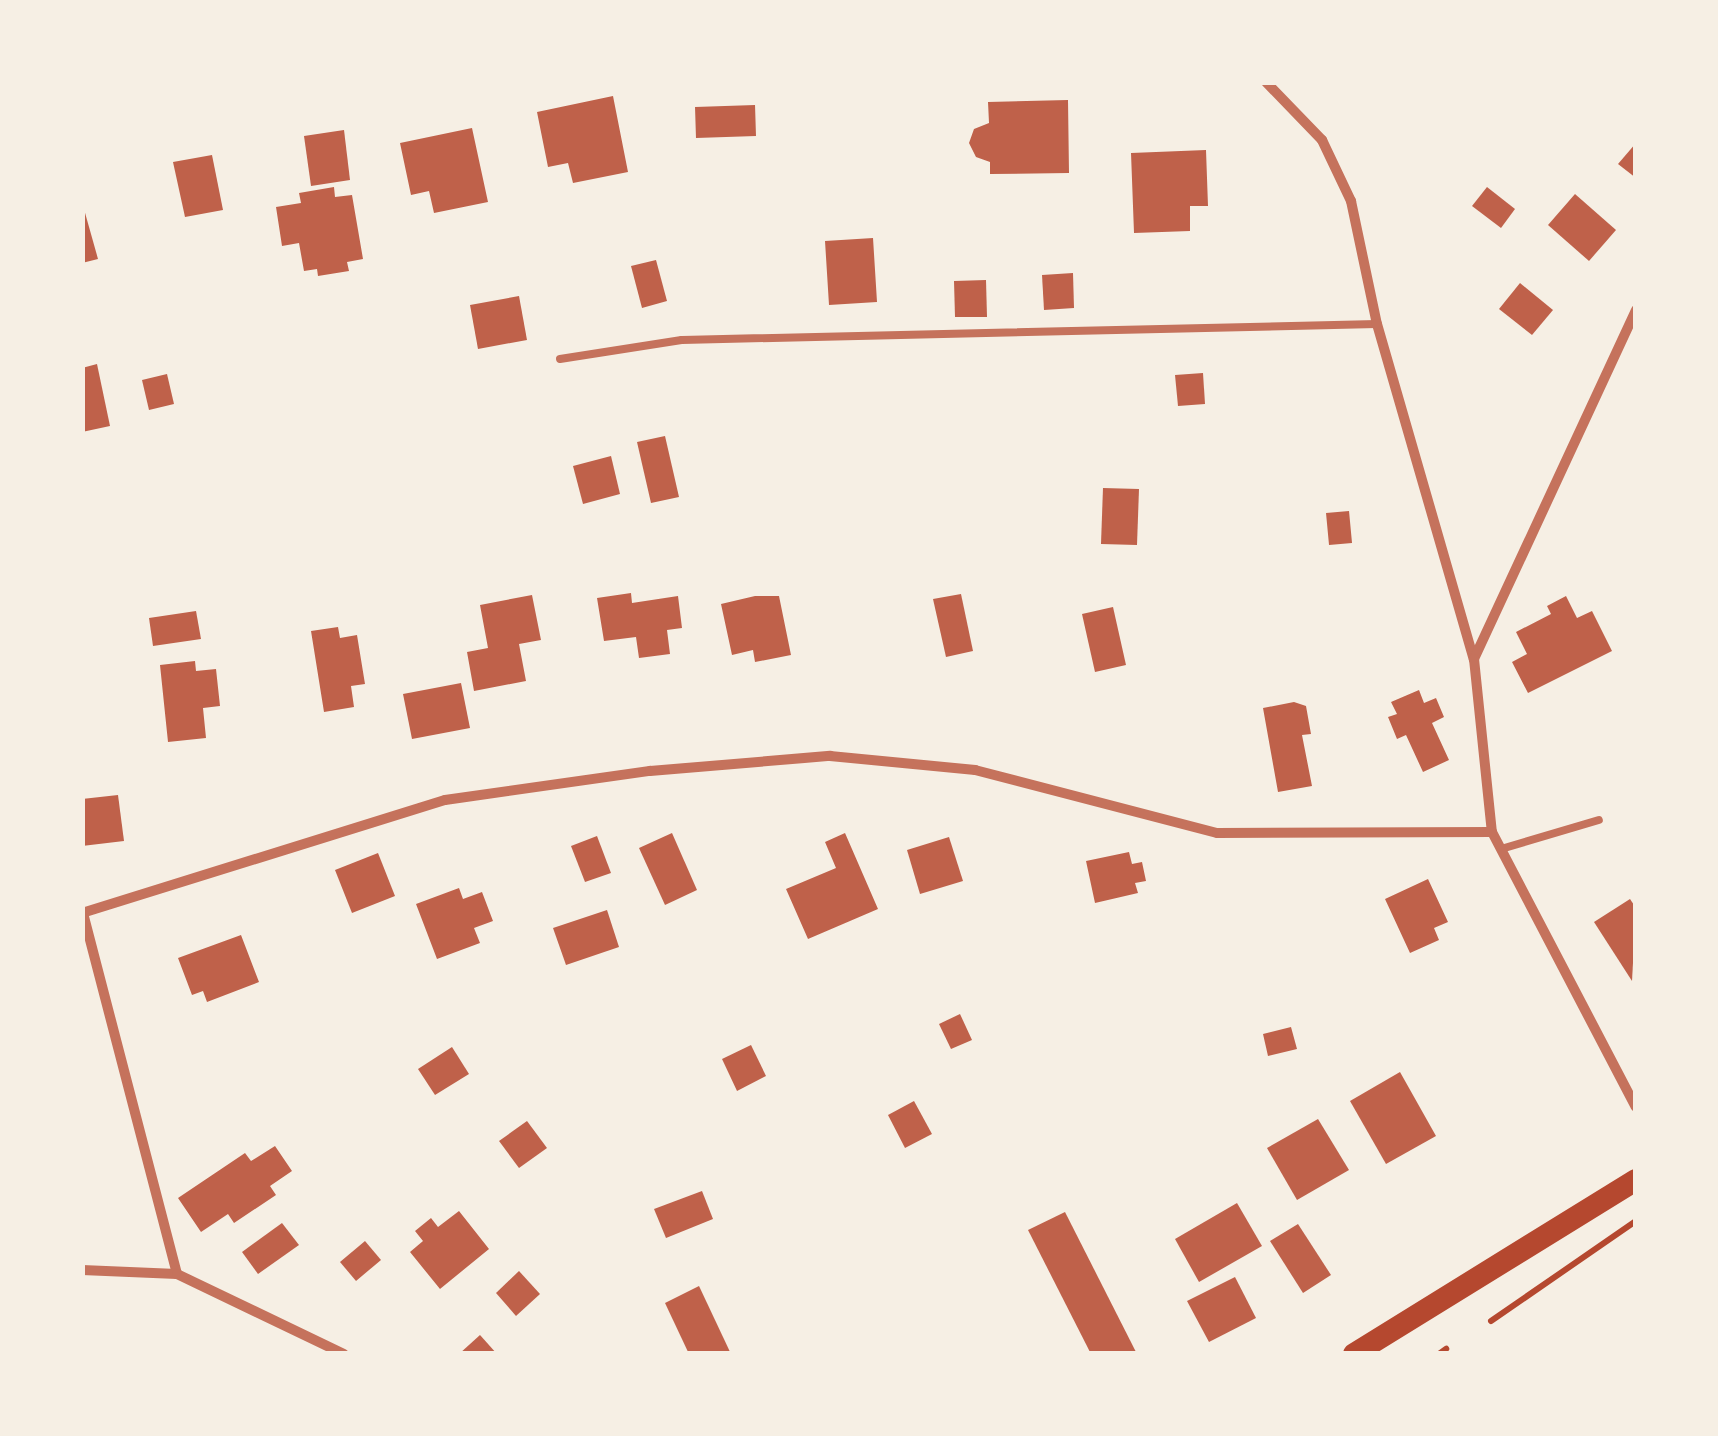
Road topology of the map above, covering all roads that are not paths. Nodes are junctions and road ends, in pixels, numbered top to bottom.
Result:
1 (1266, 82) edge
2 (1636, 310) edge
3 (1377, 324) junction
4 (560, 359) dead end
5 (1474, 659) junction
6 (1599, 820) dead end
7 (1492, 832) junction
8 (1501, 849) junction
9 (83, 913) edge
10 (1636, 1107) edge
11 (1636, 1180) edge
12 (82, 1270) edge
13 (176, 1274) junction
14 (344, 1354) edge
15 (1354, 1354) edge

1 - 3 street
2 - 5 street
3 - 4 lane
3 - 5 street
5 - 7 street
6 - 8 lane
7 - 8 street
7 - 9 street
8 - 10 street
9 - 13 street
11 - 15 main road
12 - 13 street
13 - 14 street

